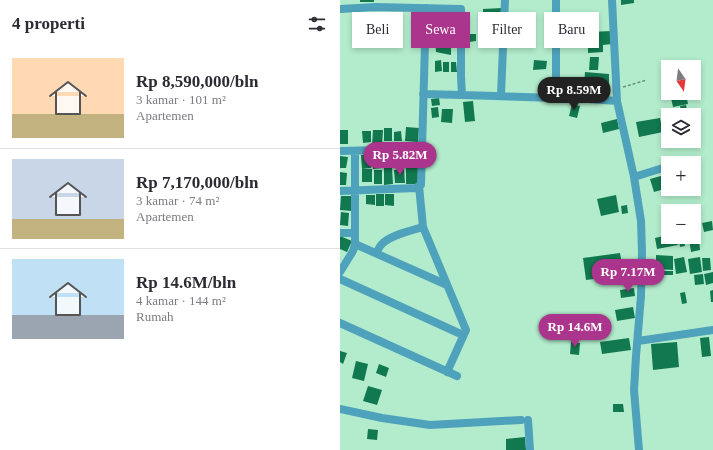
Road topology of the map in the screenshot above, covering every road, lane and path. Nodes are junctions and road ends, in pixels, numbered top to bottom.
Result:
1 (462, 0) edge
2 (505, 0) edge
3 (556, 0) edge
4 (612, 0) edge
5 (375, 4) edge
6 (414, 4) edge
7 (426, 8) junction
8 (340, 9) edge
9 (461, 9) junction
10 (647, 80) dead end
11 (616, 90) junction
12 (423, 94) junction
13 (462, 94) junction
14 (501, 95) junction
15 (556, 98) junction
16 (617, 101) junction
17 (421, 148) junction
18 (340, 151) edge
19 (355, 151) junction
20 (661, 169) edge
21 (634, 177) junction
22 (420, 186) junction
23 (340, 191) edge
24 (355, 191) junction
25 (423, 227) junction
26 (340, 233) edge
27 (355, 233) junction
28 (355, 244) junction
29 (376, 253) junction
30 (340, 272) edge
31 (340, 279) edge
32 (447, 285) junction
33 (340, 323) edge
34 (713, 330) edge
35 (463, 335) junction
36 (638, 341) junction
37 (447, 372) junction
38 (457, 376) dead end
39 (340, 409) edge
40 (530, 450) edge
41 (638, 450) edge

1 - 9 street
2 - 14 street
3 - 15 street
4 - 11 street
5 - 6 street
5 - 8 street
6 - 7 street
7 - 9 street
7 - 12 street
9 - 13 street
10 - 11 path
11 - 16 street
12 - 13 street
12 - 17 street
13 - 14 street
14 - 15 street
15 - 16 street
16 - 21 street
17 - 19 street
17 - 22 street
18 - 19 street
19 - 24 street
20 - 21 street
21 - 36 street
22 - 24 street
22 - 25 street
23 - 24 street
24 - 27 street
25 - 29 street
25 - 32 street
26 - 27 street
27 - 28 street
28 - 29 street
28 - 30 street
29 - 32 street
31 - 35 street
32 - 35 street
33 - 37 street
34 - 36 street
35 - 37 street
36 - 41 street
37 - 38 street
39 - 40 street

